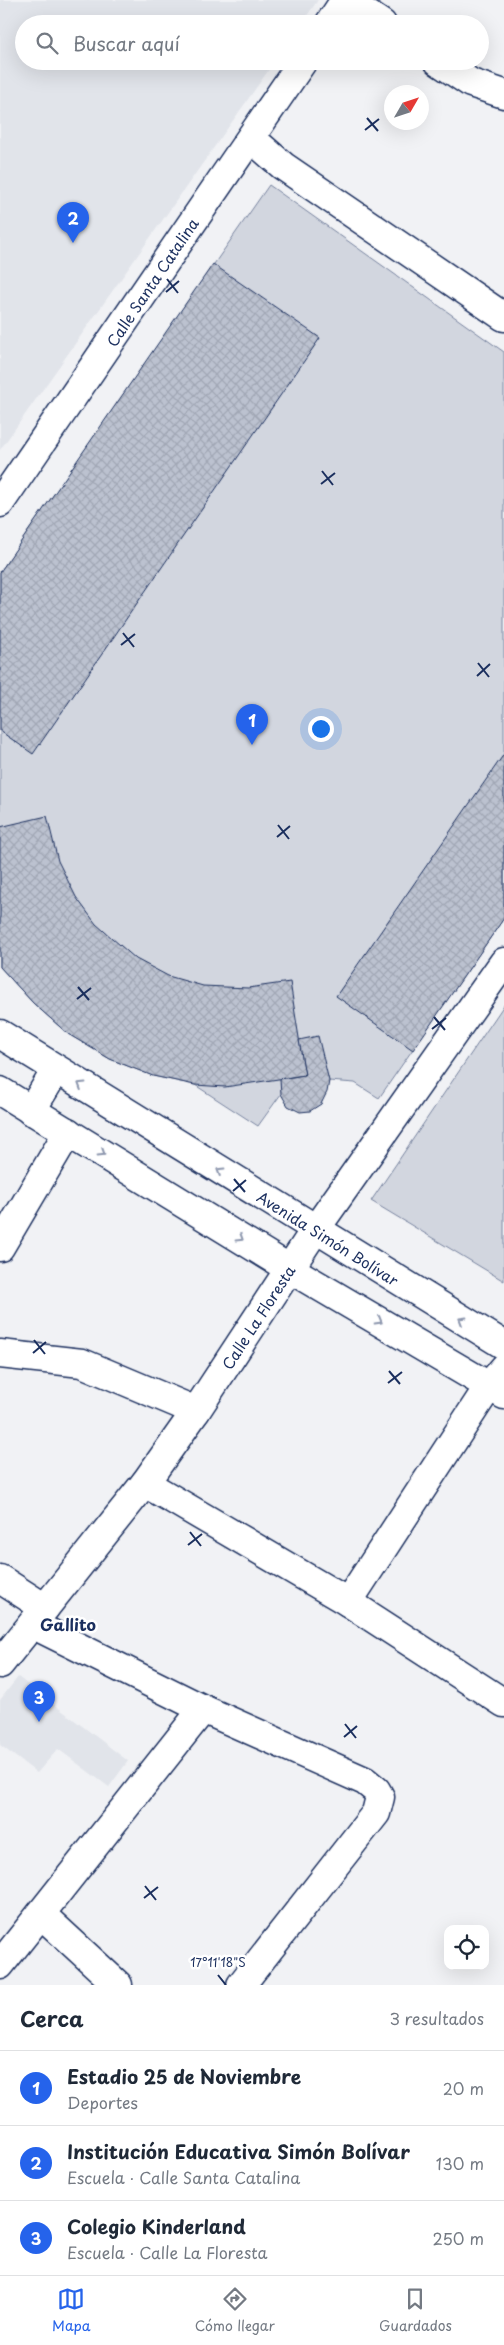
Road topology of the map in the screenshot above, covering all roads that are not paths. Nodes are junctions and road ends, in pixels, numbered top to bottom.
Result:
1 (345, 0) edge
2 (335, 15) edge
3 (368, 15) edge
4 (297, 70) edge
5 (452, 70) edge
6 (504, 94) edge
7 (251, 138) junction
8 (504, 317) edge
9 (0, 503) edge
10 (504, 962) edge
11 (0, 1034) edge
12 (56, 1070) junction
13 (0, 1091) edge
14 (31, 1111) junction
15 (68, 1132) junction
16 (315, 1230) junction
17 (0, 1246) edge
18 (290, 1269) junction
19 (504, 1346) edge
20 (0, 1354) edge
21 (499, 1383) edge
22 (196, 1411) junction
23 (145, 1483) junction
24 (0, 1579) edge
25 (348, 1602) junction
26 (38, 1616) junction
27 (0, 1664) edge
28 (504, 1703) edge
29 (203, 1708) junction
30 (41, 1914) junction
31 (0, 1965) edge
32 (118, 1985) edge
33 (241, 1985) edge

1 - 2 street
1 - 3 street
4 - 7 street, Calle Santa Catalina
5 - 6 street
7 - 8 street
7 - 9 street, Calle Santa Catalina
10 - 16 street, Calle La Floresta
11 - 12 street, Avenida Simón Bolívar
12 - 14 street
16 -> 12 street, Avenida Simón Bolívar
13 - 14 street
14 - 15 street
15 - 17 street
15 -> 18 street
16 - 18 street, Calle La Floresta
19 -> 16 street, Avenida Simón Bolívar
18 -> 21 street
18 - 22 street, Calle La Floresta
20 - 22 street
21 - 25 street
22 - 23 street, Calle La Floresta
23 - 25 street
23 - 26 street, Calle La Floresta
24 - 26 street
25 - 28 street
26 - 27 street, Calle La Floresta
26 - 29 street
29 - 30 street
29 - 33 street
30 - 31 street
30 - 32 street

